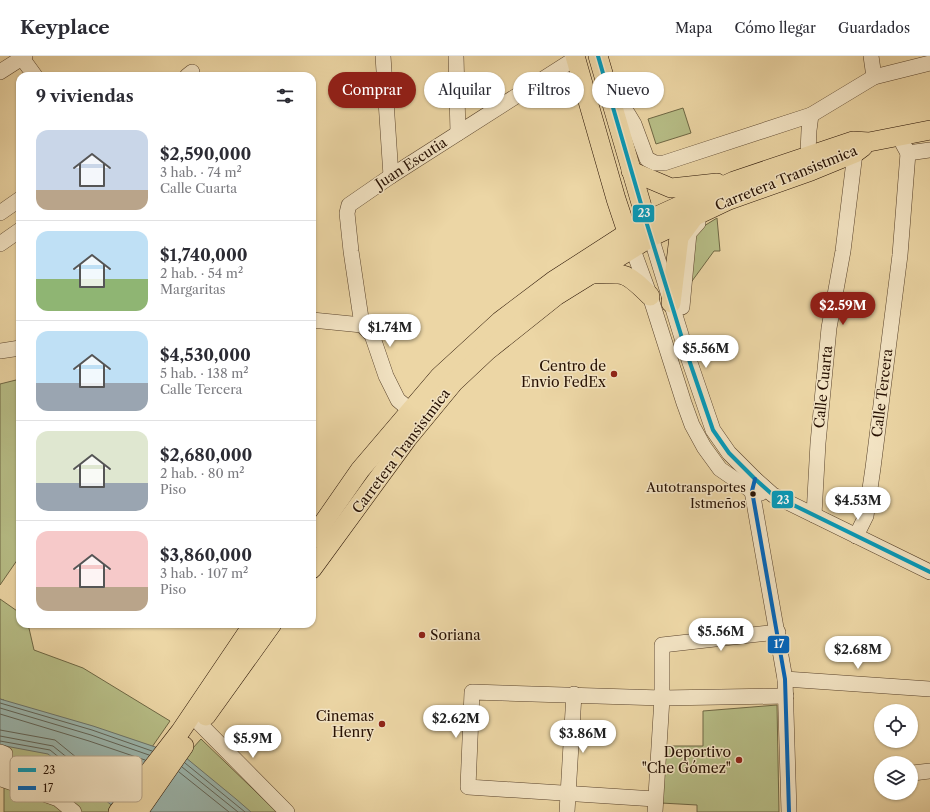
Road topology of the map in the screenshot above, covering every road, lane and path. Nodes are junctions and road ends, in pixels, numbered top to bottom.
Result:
1 (383, 56) edge
2 (456, 56) edge
3 (598, 56) edge
4 (872, 56) edge
5 (23, 57) edge
6 (575, 57) edge
7 (930, 63) edge
8 (0, 72) edge
9 (32, 72) edge
10 (603, 72) edge
11 (874, 77) junction
12 (592, 95) edge
13 (587, 96) junction
14 (613, 108) edge
15 (623, 108) edge
16 (811, 115) junction
17 (930, 130) edge
18 (458, 133) junction
19 (898, 136) junction
20 (859, 145) junction
21 (930, 150) edge
22 (908, 153) junction
23 (809, 163) junction
24 (631, 171) junction
25 (391, 176) junction
26 (611, 180) junction
27 (734, 181) junction
28 (16, 202) edge
29 (0, 213) edge
30 (702, 213) junction
31 (648, 229) junction
32 (16, 233) edge
33 (630, 240) junction
34 (0, 244) edge
35 (592, 256) junction
36 (590, 274) junction
37 (650, 296) junction
38 (677, 305) junction
39 (316, 320) edge
40 (356, 324) junction
41 (16, 349) edge
42 (0, 351) edge
43 (410, 410) junction
44 (753, 485) junction
45 (814, 514) junction
46 (316, 533) edge
47 (856, 536) junction
48 (316, 563) edge
49 (930, 572) edge
50 (251, 628) edge
51 (269, 628) edge
52 (778, 632) junction
53 (785, 679) junction
54 (930, 689) edge
55 (574, 694) junction
56 (786, 696) junction
57 (662, 698) junction
58 (200, 724) junction
59 (185, 736) junction
60 (0, 752) edge
61 (930, 771) edge
62 (918, 772) edge
63 (10, 782) edge
64 (142, 785) edge
65 (567, 794) junction
66 (62, 802) edge
67 (127, 802) edge
68 (655, 806) edge
69 (74, 812) edge
70 (118, 812) edge
71 (138, 812) edge
72 (287, 812) edge
73 (567, 812) edge
74 (789, 812) edge

1 - 25 street
2 - 18 street
3 - 10 main road
4 - 11 street
5 - 8 street
5 - 9 street
6 - 13 main road
6 - 18 street, Juan Escutia
7 - 11 street
11 - 16 street
12 - 13 street
13 - 26 main road
14 - 24 main road
15 - 16 street
16 - 23 street
17 - 19 main road, Carretera Transistmica
18 - 25 street, Juan Escutia
19 - 20 main road, Carretera Transistmica
19 - 22 street
20 - 23 main road, Carretera Transistmica
20 - 45 street, Calle Cuarta
21 - 22 street
22 - 47 street, Calle Tercera
23 - 27 main road, Carretera Transistmica
23 - 30 main road, Carretera Transistmica
24 - 27 main road
24 - 31 main road
25 - 40 street, Juan Escutia
26 - 33 main road
26 - 35 main road
27 - 31 main road, Carretera Transistmica
28 - 29 street
30 - 31 main road, Carretera Transistmica
30 - 38 main road
31 - 33 main road, Carretera Transistmica
31 - 38 street
32 - 34 street
33 - 35 main road, Carretera Transistmica
33 - 36 main road, Carretera Transistmica
33 - 37 street
35 - 43 main road, Carretera Transistmica
36 - 37 main road
36 - 48 main road, Carretera Transistmica
37 - 44 street
38 - 44 street
39 - 40 street
40 - 43 street
41 - 42 street
43 - 46 main road, Carretera Transistmica
44 - 45 street
44 - 52 street
45 - 47 street
47 - 49 street
50 - 59 main road
51 - 58 main road
52 - 53 street
52 - 57 street
53 - 54 street
53 - 56 street
55 - 57 street
55 - 65 street
55 - 65 street
56 - 57 street
56 - 74 street
57 - 68 street
58 - 59 main road
58 - 72 street
59 - 64 main road
59 - 71 main road
60 - 63 street
61 - 62 street
65 - 68 street
65 - 73 street
66 - 69 street
67 - 70 main road

